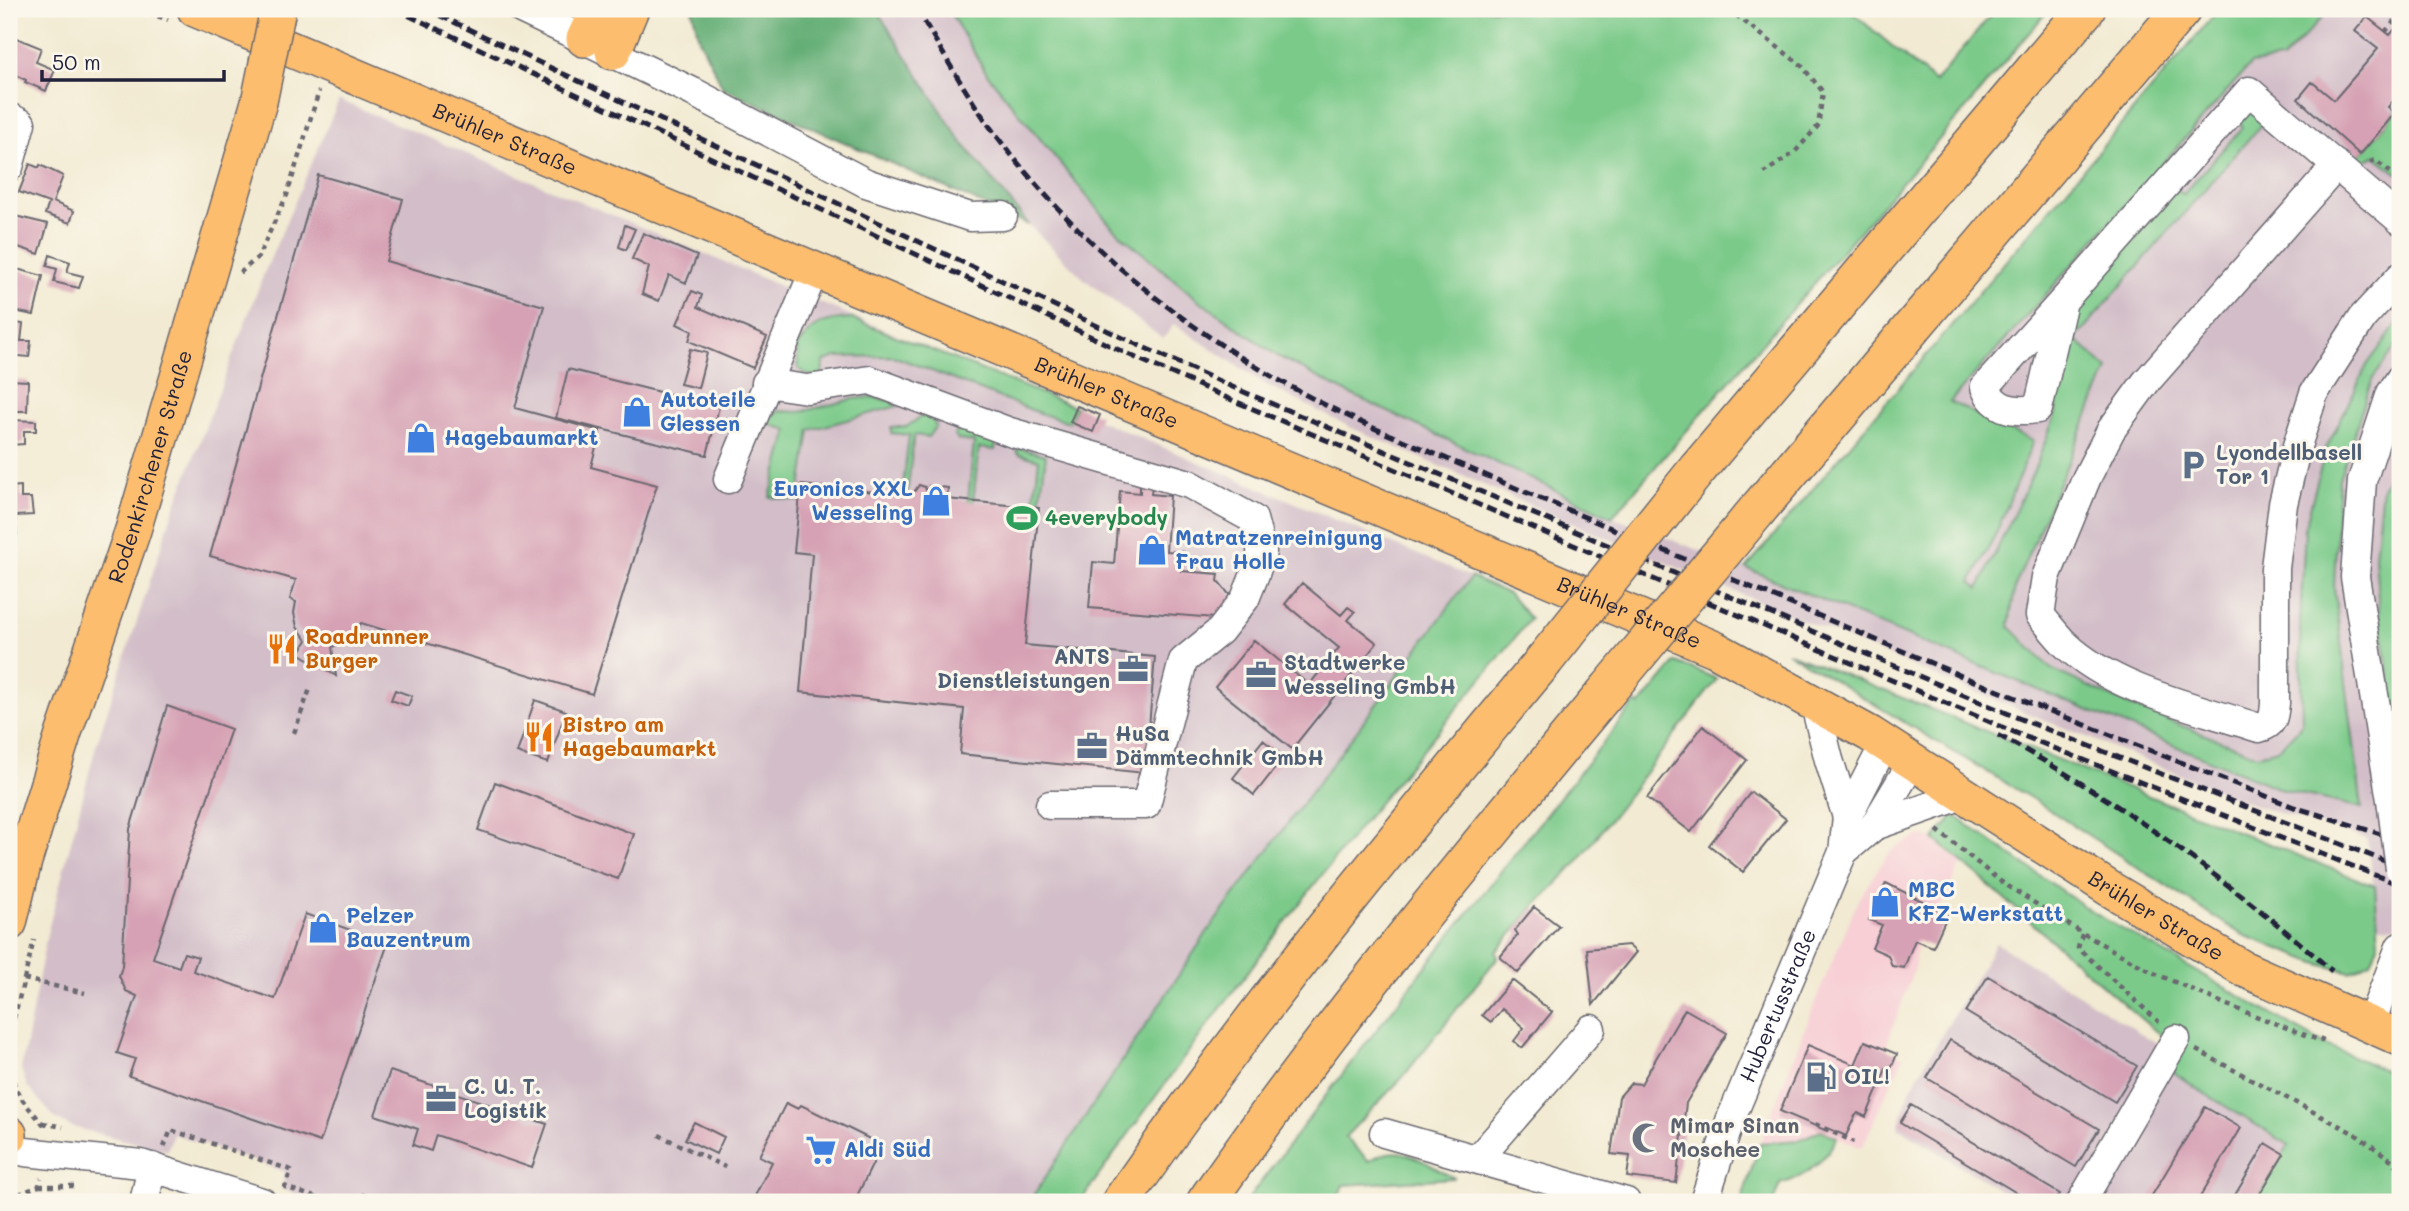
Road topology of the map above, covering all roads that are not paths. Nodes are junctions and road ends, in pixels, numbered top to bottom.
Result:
1 (195, 9) edge
2 (278, 9) edge
3 (521, 9) edge
4 (631, 9) edge
5 (2086, 9) edge
6 (2182, 9) edge
7 (598, 33) edge
8 (9, 117) edge
9 (2337, 165) junction
10 (9, 167) edge
11 (1003, 216) dead end
12 (2400, 220) edge
13 (814, 271) junction
14 (2400, 277) edge
15 (2063, 301) dead end
16 (2400, 379) edge
17 (766, 383) junction
18 (729, 479) dead end
19 (1814, 701) junction
20 (1899, 752) junction
21 (1963, 795) junction
22 (1050, 805) dead end
23 (1847, 817) junction
24 (1874, 827) junction
25 (1843, 852) junction
26 (2400, 869) edge
27 (9, 923) edge
28 (2400, 947) edge
29 (1591, 1029) dead end
30 (2385, 1031) edge
31 (2176, 1039) road end
32 (1384, 1133) dead end
33 (9, 1148) edge
34 (1478, 1159) junction
35 (152, 1167) junction
36 (144, 1202) edge
37 (262, 1202) edge
38 (1121, 1202) edge
39 (1206, 1202) edge
40 (1626, 1202) edge
41 (1704, 1202) edge
42 (2081, 1202) edge

1 - 13 main road, Brühler Straße
2 - 27 main road, Rodenkirchener Straße, bridge
3 - 7 street
4 - 7 main road
5 - 38 highway, bridge
6 - 39 highway, bridge
7 - 11 street
8 - 10 street
9 - 12 street
9 - 14 street
9 - 15 street
13 - 17 street
13 - 19 main road, Brühler Straße
16 - 26 street, bridge
17 - 18 street
17 - 22 street
19 - 20 main road, Brühler Straße
19 - 23 street
20 - 21 main road, Brühler Straße
20 - 23 street, Hubertusstraße
20 - 24 street, Hubertusstraße
21 - 24 street
21 - 30 main road, Brühler Straße
23 - 25 street, Hubertusstraße
24 - 25 street, Hubertusstraße
25 - 41 street, Hubertusstraße
28 - 30 street
29 - 34 street
31 - 42 street
32 - 34 street
33 - 35 street
34 - 40 street
35 - 36 street
35 - 37 street

